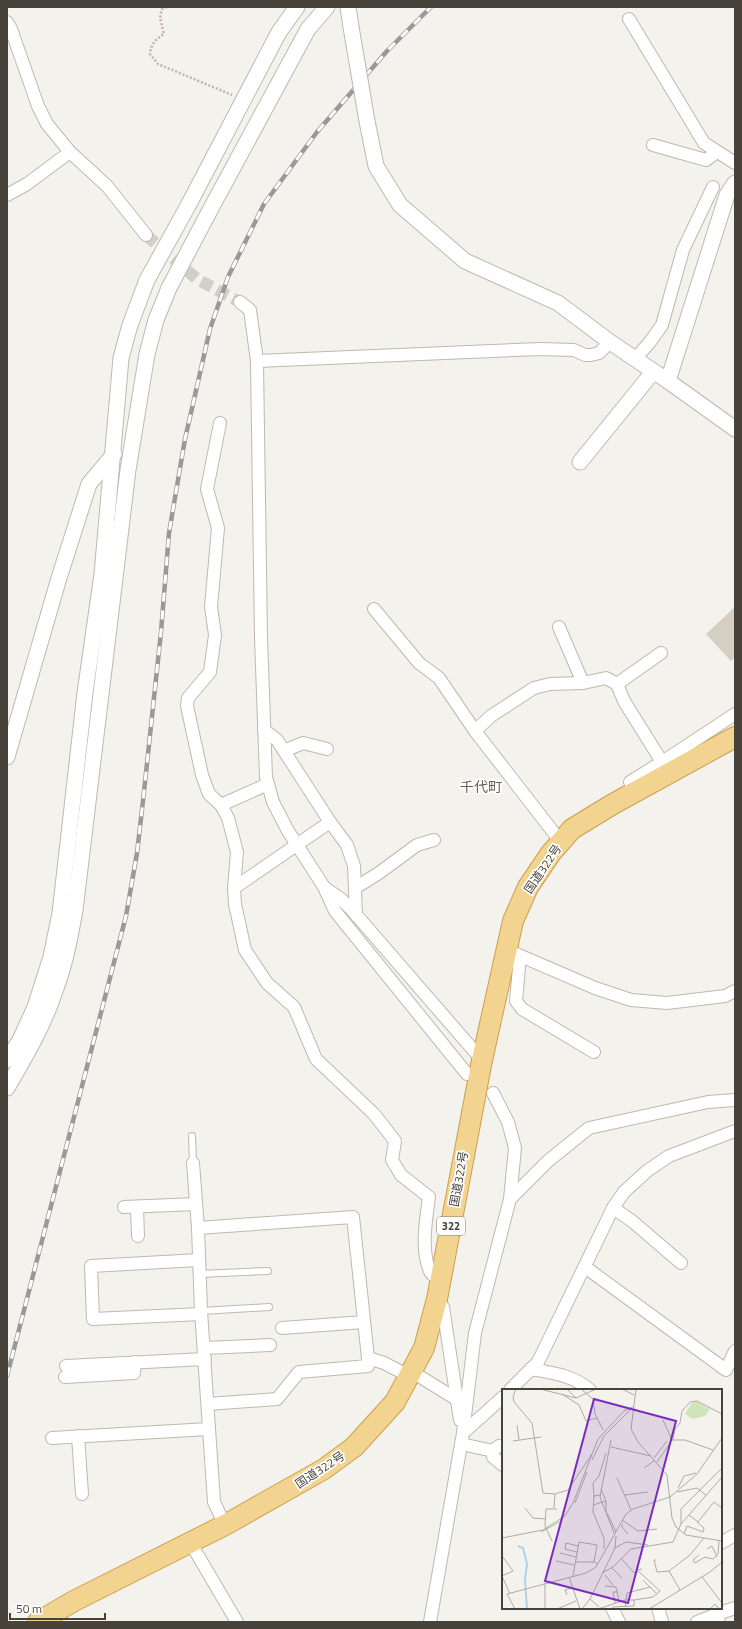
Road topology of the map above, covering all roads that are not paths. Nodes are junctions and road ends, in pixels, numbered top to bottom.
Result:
1 (298, 7) edge
2 (327, 7) edge
3 (348, 7) edge
4 (629, 19) dead end
5 (7, 22) edge
6 (653, 145) dead end
7 (70, 152) junction
8 (717, 152) junction
9 (735, 163) edge
10 (204, 176) junction
11 (735, 183) edge
12 (223, 186) junction
13 (713, 187) dead end
14 (7, 195) edge
15 (146, 235) tunnel mouth
16 (240, 302) tunnel mouth
17 (610, 342) junction
18 (635, 359) junction
19 (257, 361) junction
20 (653, 372) junction
21 (668, 381) junction
22 (220, 423) dead end
23 (735, 429) edge
24 (114, 454) junction
25 (580, 462) dead end
26 (110, 490) junction
27 (126, 491) junction
28 (86, 495) junction
29 (374, 609) dead end
30 (559, 627) dead end
31 (661, 653) dead end
32 (583, 683) junction
33 (617, 684) junction
34 (735, 714) edge
35 (264, 730) junction
36 (475, 731) junction
37 (735, 737) edge
38 (326, 749) dead end
39 (284, 750) junction
40 (7, 757) edge
41 (662, 762) junction
42 (268, 784) junction
43 (636, 791) junction
44 (222, 805) junction
45 (330, 822) junction
46 (434, 840) dead end
47 (561, 842) junction
48 (84, 844) junction
49 (67, 845) junction
50 (297, 845) junction
51 (324, 887) junction
52 (234, 888) junction
53 (356, 888) junction
54 (356, 915) junction
55 (514, 953) junction
56 (735, 991) edge
57 (594, 1052) dead end
58 (7, 1060) edge
59 (482, 1060) junction
60 (467, 1074) dead end
61 (7, 1088) edge
62 (493, 1093) dead end
63 (735, 1100) edge
64 (735, 1131) edge
65 (192, 1136) dead end
66 (193, 1164) joint
67 (510, 1199) junction
68 (196, 1204) junction
69 (124, 1207) dead end
70 (137, 1207) junction
71 (613, 1208) junction
72 (198, 1228) junction
73 (138, 1236) dead end
74 (199, 1260) junction
75 (681, 1263) dead end
76 (585, 1267) junction
77 (268, 1271) dead end
78 (200, 1274) junction
79 (439, 1290) junction
80 (269, 1307) dead end
81 (201, 1312) junction
82 (364, 1322) junction
83 (282, 1328) dead end
84 (270, 1345) dead end
85 (735, 1351) edge
86 (204, 1354) junction
87 (368, 1358) junction
88 (531, 1369) junction
89 (65, 1371) dead end
90 (410, 1374) junction
91 (511, 1389) edge
92 (589, 1389) edge
93 (502, 1398) edge
94 (456, 1399) junction
95 (208, 1404) junction
96 (209, 1429) junction
97 (78, 1436) junction
98 (52, 1438) dead end
99 (462, 1438) junction
100 (502, 1464) edge
101 (82, 1494) dead end
102 (225, 1525) junction
103 (735, 1535) edge
104 (190, 1542) junction
105 (722, 1542) edge
106 (735, 1608) edge
107 (612, 1609) edge
108 (658, 1609) edge
109 (719, 1614) edge
110 (38, 1622) edge
111 (237, 1622) edge
112 (430, 1622) edge
113 (619, 1622) edge
114 (662, 1622) edge
115 (697, 1622) edge

1 - 10 street
2 - 12 street
3 - 17 street, bridge
4 - 8 street
5 - 7 street
6 - 8 street
7 - 14 street
7 - 15 street
8 - 9 street
10 - 12 street
10 - 24 street, bridge
11 - 21 street
12 - 27 street, bridge
13 - 18 street
16 - 19 street
17 - 18 street
17 - 19 street
18 - 20 street
19 - 35 street
20 - 21 street
20 - 25 street
21 - 23 street
22 - 44 street
24 - 26 street
24 - 28 street
26 - 27 street
26 - 28 street
26 - 49 street
27 - 48 street
28 - 40 street
29 - 36 street
30 - 32 street
31 - 33 street
32 - 33 street
32 - 36 street
33 - 41 street
34 - 41 street
35 - 39 street
35 - 42 street
36 - 47 street
37 - 43 highway, 国道322号 / 322
38 - 39 street
39 - 45 street
41 - 43 street
42 - 44 street
42 - 50 street
43 - 47 highway, 国道322号 / 322
44 - 52 street
45 - 50 street
45 - 53 street
46 - 53 street
47 - 55 highway, 国道322号 / 322
48 - 49 street
48 - 61 street
49 - 58 street
50 - 51 street
50 - 52 street
51 - 54 street
51 - 60 street
52 - 79 street
53 - 54 street
54 - 59 street
55 - 56 street
55 - 57 street
55 - 59 highway, 国道322号 / 322
59 - 79 highway, 国道322号 / 322
62 - 67 street
63 - 67 street
64 - 71 street
65 - 66 lane
66 - 68 street
67 - 99 street
68 - 70 street
68 - 72 street
69 - 70 street
70 - 73 street
71 - 75 street
71 - 76 street
72 - 74 street
72 - 82 street
74 - 78 street
74 - 81 street
76 - 85 street
76 - 88 street
77 - 78 lane
78 - 81 street
79 - 90 highway, 国道322号 / 322
79 - 94 street
80 - 81 lane
81 - 86 street
82 - 83 street
82 - 87 street
84 - 86 street
86 - 89 street
86 - 95 street
87 - 90 street
87 - 95 street
88 - 91 street
88 - 92 street
90 - 94 street
90 - 102 highway, 国道322号 / 322
93 - 99 street
94 - 99 street
95 - 96 street
96 - 97 street
96 - 102 street
97 - 98 street
97 - 101 street
99 - 100 street
99 - 112 street
102 - 104 highway, 国道322号 / 322
103 - 105 street
104 - 110 highway, 国道322号 / 322
104 - 111 street
106 - 109 street
107 - 113 street
108 - 114 street
109 - 115 street

